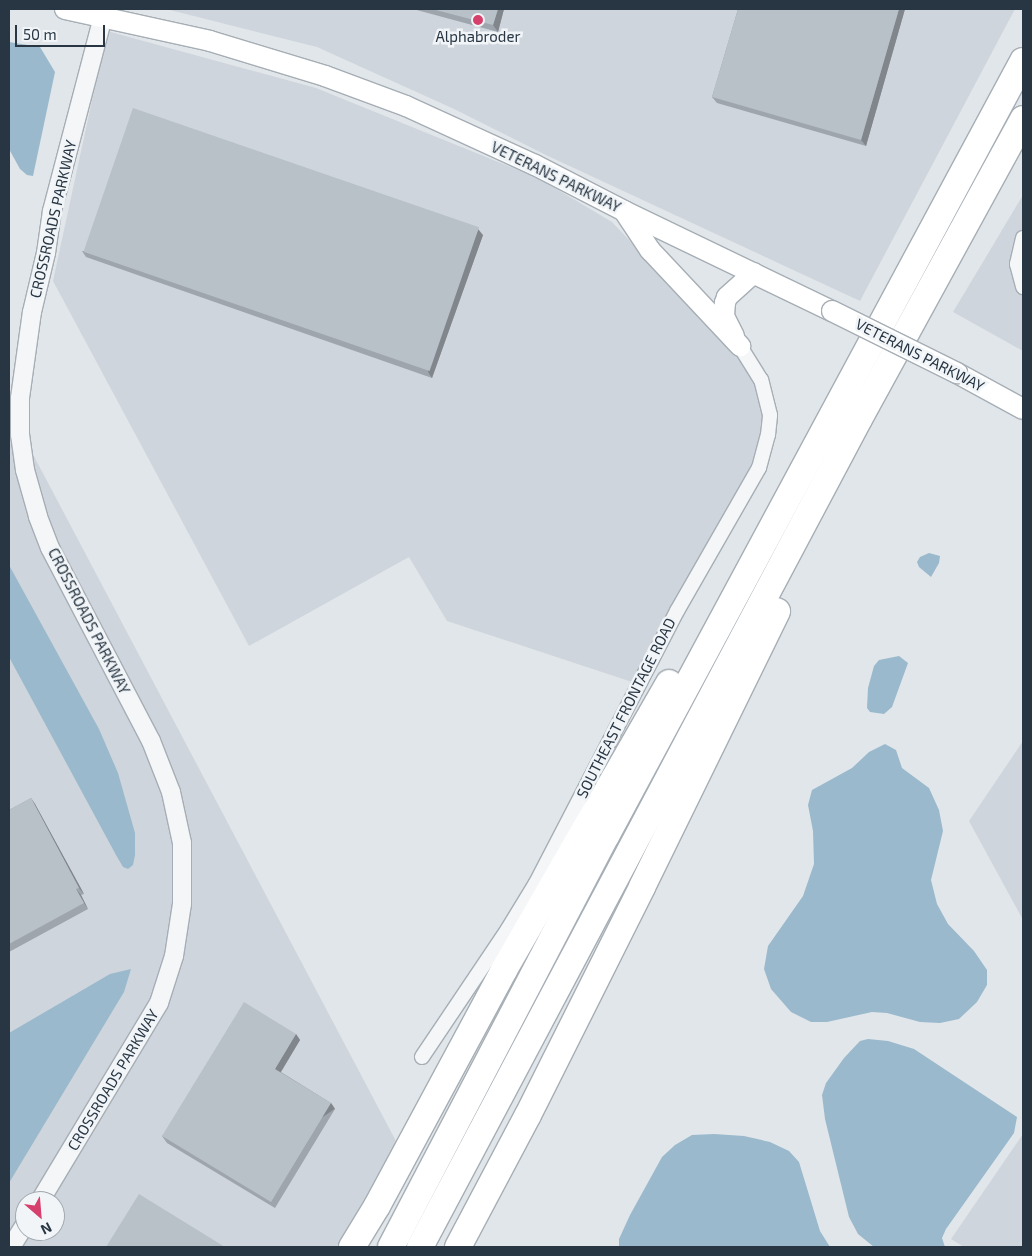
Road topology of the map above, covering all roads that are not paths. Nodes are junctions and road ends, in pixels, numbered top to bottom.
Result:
1 (65, 9) edge
2 (104, 12) edge
3 (1023, 61) edge
4 (1023, 119) edge
5 (624, 211) junction
6 (1023, 238) edge
7 (754, 272) junction
8 (1023, 287) edge
9 (740, 346) junction
10 (1023, 409) edge
11 (796, 482) junction
12 (820, 492) junction
13 (422, 1057) dead end
14 (46, 1191) edge
15 (352, 1247) edge
16 (391, 1247) edge
17 (420, 1247) edge
18 (458, 1247) edge

1 - 2 main road, VETERANS PARKWAY
2 - 5 main road, VETERANS PARKWAY
2 - 14 street, CROSSROADS PARKWAY
3 - 11 highway
4 - 12 highway
5 - 7 main road, VETERANS PARKWAY
5 - 9 main road
6 - 8 street
7 - 9 main road
7 - 10 main road, VETERANS PARKWAY, bridge
9 - 13 street, SOUTHEAST FRONTAGE ROAD
11 - 15 highway
11 - 16 highway
12 - 17 highway
12 - 18 highway

